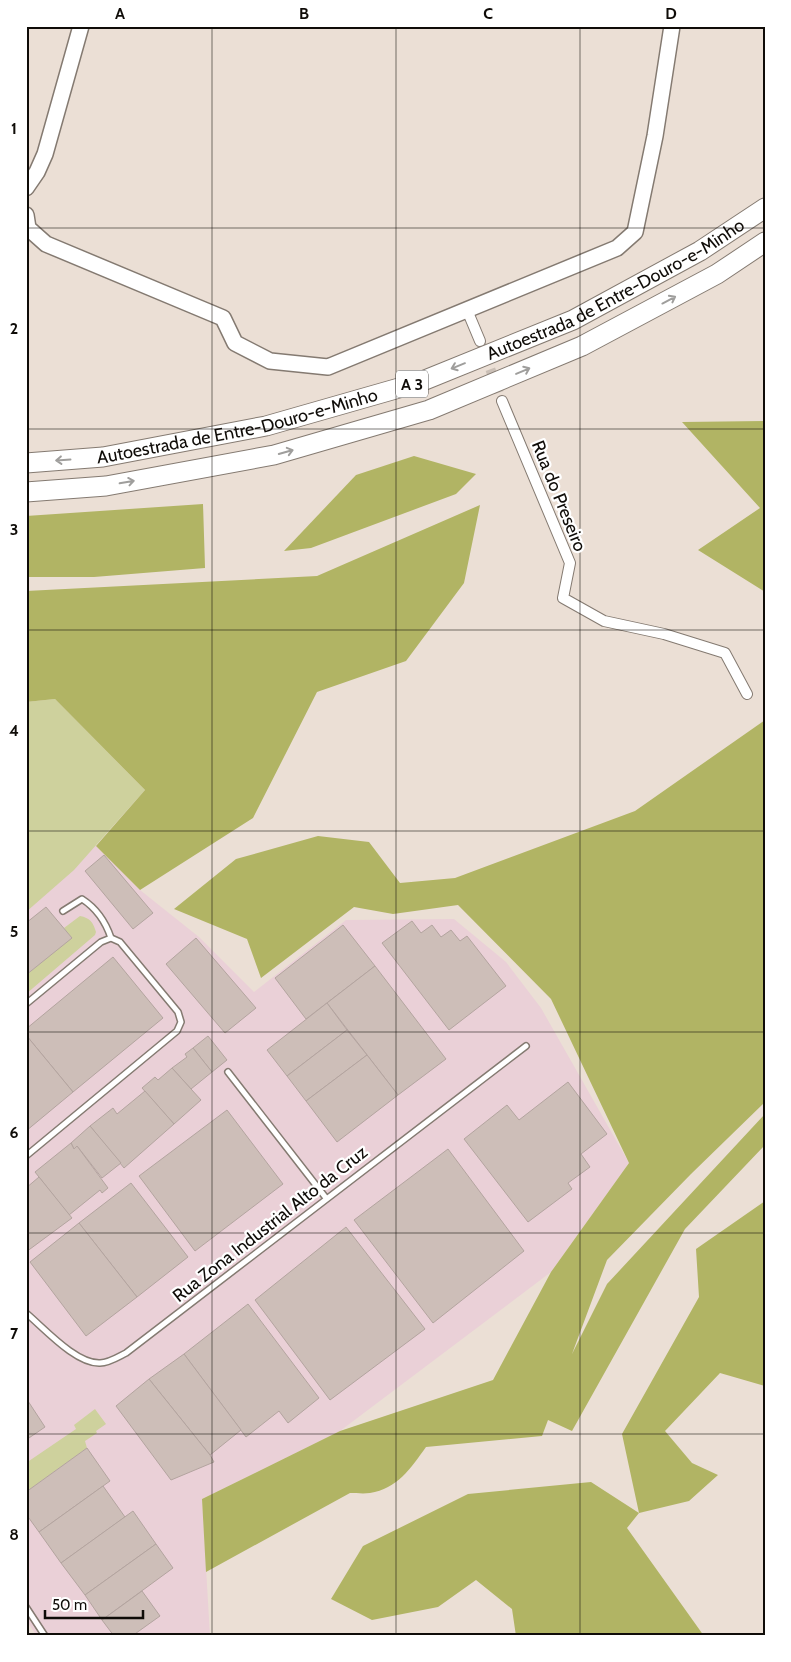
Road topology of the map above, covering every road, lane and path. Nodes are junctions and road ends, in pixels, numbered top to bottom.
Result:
1 (81, 26) edge
2 (672, 26) edge
3 (26, 188) edge
4 (765, 208) edge
5 (26, 215) edge
6 (765, 242) edge
7 (467, 310) junction
8 (480, 342) tunnel mouth
9 (502, 401) tunnel mouth
10 (26, 463) edge
11 (26, 492) edge
12 (747, 694) dead end
13 (63, 911) dead end
14 (111, 938) junction
15 (26, 1004) edge
16 (526, 1046) dead end
17 (228, 1072) dead end
18 (26, 1156) edge
19 (326, 1198) junction
20 (26, 1313) edge
21 (26, 1607) edge
22 (45, 1636) edge

1 - 3 street
2 - 7 street
4 -> 10 highway, Autoestrada de Entre-Douro-e-Minho / A 3
5 - 7 street
11 -> 6 highway, Autoestrada de Entre-Douro-e-Minho / A 3
7 - 8 street
9 - 12 street, Rua do Preseiro
13 - 14 lane
14 - 15 lane
14 - 18 lane
16 - 19 lane, Rua Zona Industrial Alto da Cruz
17 - 19 lane
19 - 20 lane, Rua Zona Industrial Alto da Cruz
21 - 22 lane

